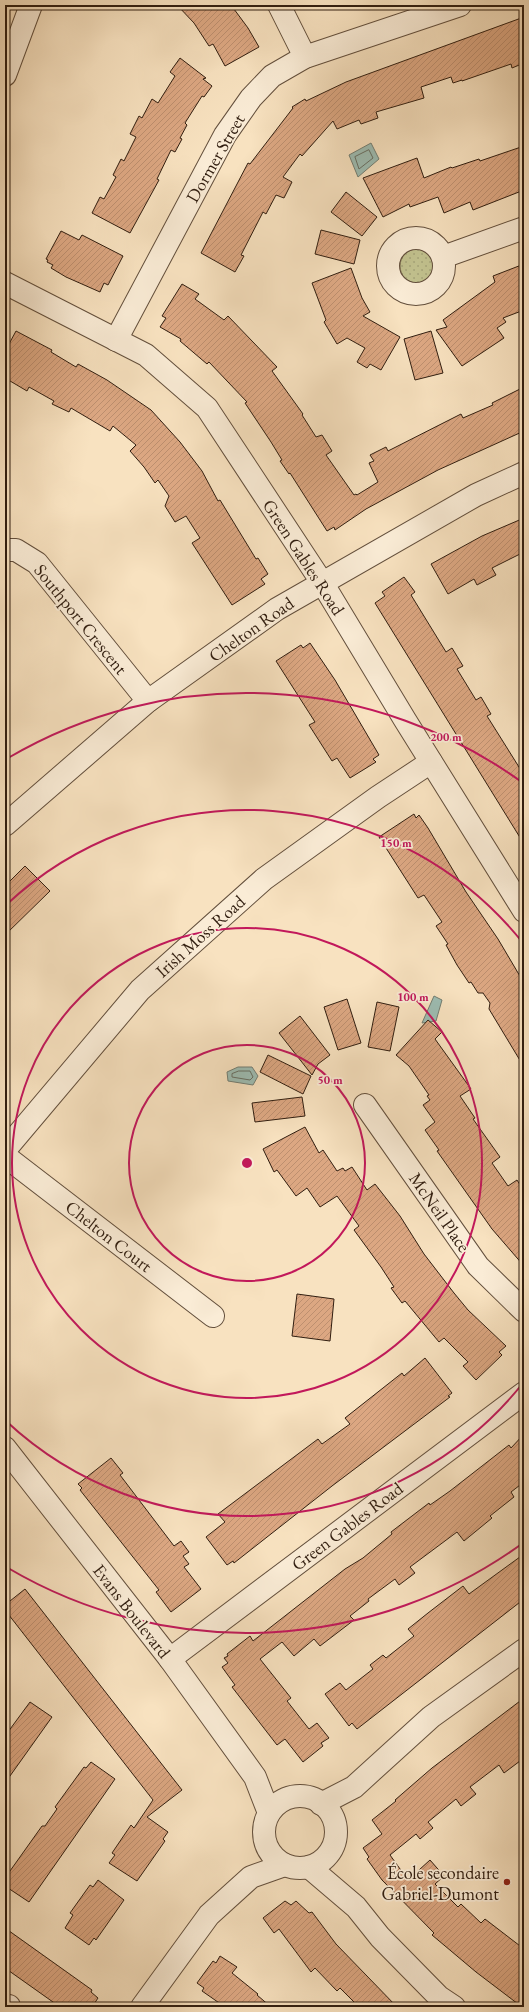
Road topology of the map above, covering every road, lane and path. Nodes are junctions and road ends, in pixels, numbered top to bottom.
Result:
1 (31, 5) edge
2 (279, 5) edge
3 (460, 5) edge
4 (305, 57) junction
5 (5, 75) edge
6 (524, 228) edge
7 (443, 257) dead end
8 (5, 283) edge
9 (116, 340) junction
10 (524, 473) edge
11 (5, 550) edge
12 (323, 584) junction
13 (148, 701) junction
14 (431, 762) junction
15 (5, 825) edge
16 (524, 911) edge
17 (365, 1105) dead end
18 (5, 1150) edge
19 (5, 1156) edge
20 (524, 1311) edge
21 (213, 1316) dead end
22 (524, 1393) edge
23 (6, 1450) edge
24 (524, 1650) edge
25 (170, 1659) junction
26 (277, 1807) junction
27 (328, 1812) junction
28 (265, 1842) junction
29 (329, 1854) junction
30 (285, 1865) junction
31 (309, 1867) junction
32 (251, 1877) junction
33 (356, 1907) junction
34 (150, 2004) edge
35 (454, 2007) edge

1 - 5 street
2 - 4 street
3 - 4 street, Dormer Street
4 - 9 street, Dormer Street
6 - 7 street
8 - 9 street, Green Gables Road
9 - 12 street, Green Gables Road
10 - 12 street, Chelton Road
11 - 13 street, Southport Crescent
12 - 13 street, Chelton Road
12 - 14 street, Green Gables Road
13 - 15 street, Chelton Road
14 - 16 street, Green Gables Road
14 - 18 street, Irish Moss Road
17 - 20 street, McNeil Place
19 - 21 street, Chelton Court
22 - 25 street, Green Gables Road
23 - 25 street, Evans Boulevard
24 - 27 street
25 - 26 street, Evans Boulevard
26 - 27 street
26 - 28 street
27 - 29 street
28 - 30 street
28 - 32 street
29 - 31 street
29 - 33 street
30 - 31 street
30 - 32 street
31 - 33 street
32 - 34 street
33 - 35 street

